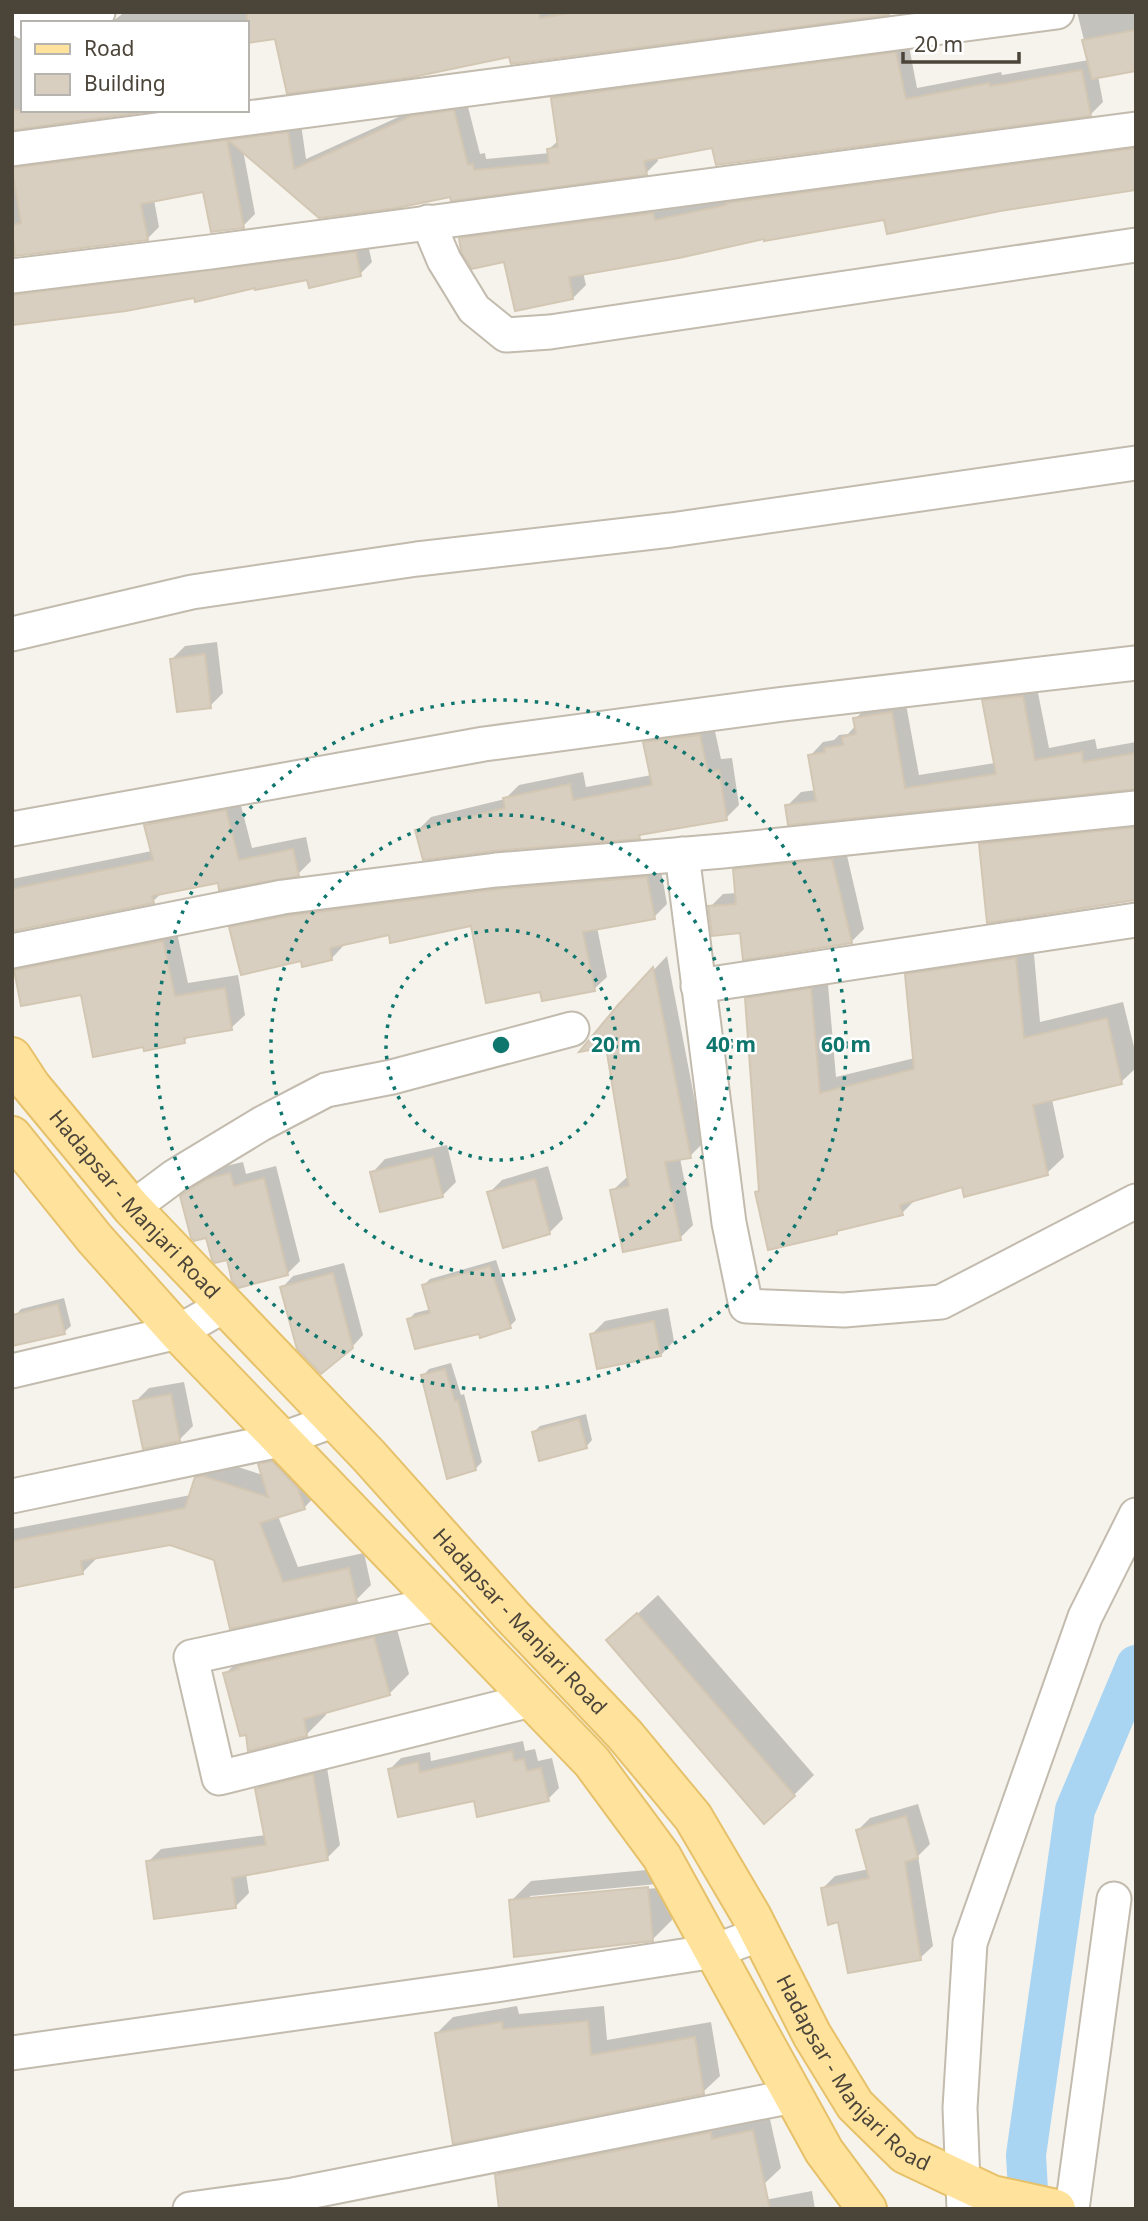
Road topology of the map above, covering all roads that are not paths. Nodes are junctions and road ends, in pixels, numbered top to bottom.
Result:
1 (98, 12) edge
2 (1056, 12) edge
3 (37, 21) edge
4 (1136, 129) edge
5 (12, 149) edge
6 (428, 222) junction
7 (1136, 245) edge
8 (12, 276) edge
9 (1136, 463) edge
10 (12, 634) edge
11 (1136, 663) edge
12 (1136, 808) edge
13 (12, 829) edge
14 (682, 854) junction
15 (1136, 919) edge
16 (12, 951) edge
17 (698, 986) junction
18 (572, 1028) dead end
19 (12, 1057) edge
20 (12, 1136) edge
21 (1136, 1200) edge
22 (132, 1208) junction
23 (225, 1305) junction
24 (178, 1332) junction
25 (12, 1371) edge
26 (335, 1420) junction
27 (280, 1440) junction
28 (12, 1496) edge
29 (1136, 1515) edge
30 (437, 1604) junction
31 (531, 1700) junction
32 (1114, 1899) dead end
33 (760, 1934) junction
34 (715, 1951) junction
35 (12, 2053) edge
36 (793, 2096) junction
37 (972, 2194) edge
38 (190, 2209) edge
39 (867, 2209) edge
40 (1056, 2209) edge
41 (1072, 2209) edge

1 - 3 street
2 - 5 street
4 - 6 street
6 - 7 street
6 - 8 street
9 - 10 street
11 - 13 street
12 - 14 street
14 - 16 street
14 - 17 street
15 - 17 street
17 - 21 street
18 - 22 street
19 - 22 main road, Hadapsar - Manjari Road
20 - 24 main road, Hadapsar - Manjari Road
22 - 23 main road, Hadapsar - Manjari Road
23 - 24 street
23 - 26 main road, Hadapsar - Manjari Road
24 - 25 street
24 - 27 main road, Hadapsar - Manjari Road
26 - 27 street
26 - 33 main road, Hadapsar - Manjari Road
27 - 28 street
27 - 30 main road, Hadapsar - Manjari Road
29 - 37 street
30 - 31 main road, Hadapsar - Manjari Road
30 - 31 street
31 - 34 main road, Hadapsar - Manjari Road
32 - 41 street
33 - 34 street
33 - 37 main road, Hadapsar - Manjari Road
34 - 35 street
34 - 36 main road, Hadapsar - Manjari Road
36 - 38 street
36 - 39 main road, Hadapsar - Manjari Road
37 - 40 main road, Hadapsar - Manjari Road

